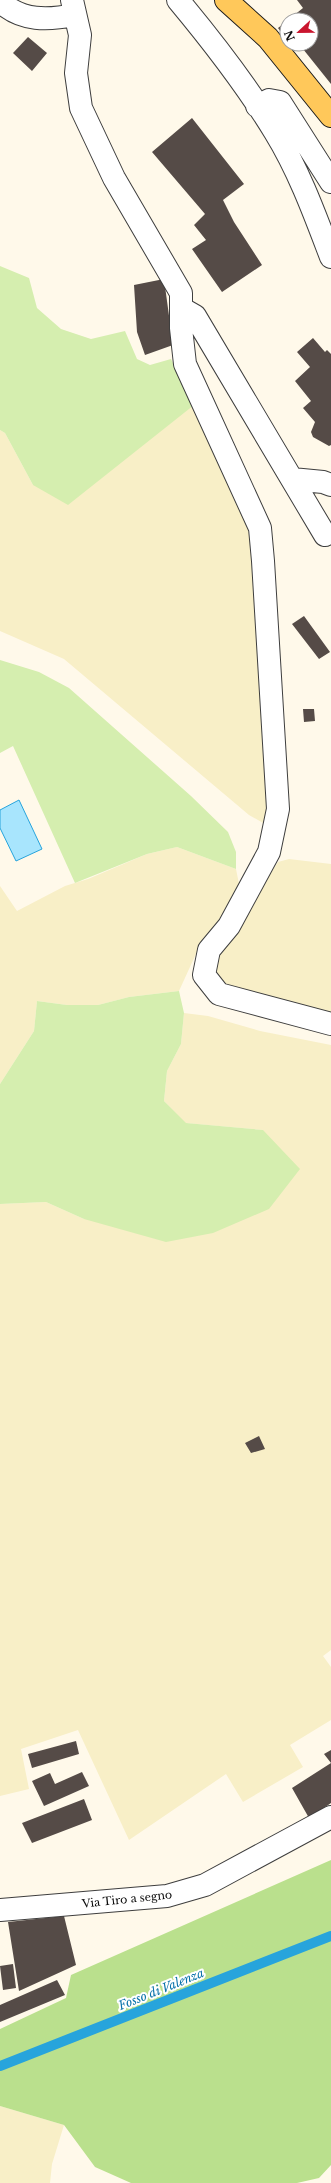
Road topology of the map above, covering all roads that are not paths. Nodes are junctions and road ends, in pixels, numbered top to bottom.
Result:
1 (178, 0) edge
2 (226, 0) edge
3 (0, 1) edge
4 (74, 8) edge
5 (257, 106) junction
6 (331, 116) edge
7 (331, 182) edge
8 (331, 258) edge
9 (181, 308) junction
10 (292, 479) junction
11 (331, 485) edge
12 (324, 535) dead end
13 (331, 1024) edge
14 (331, 1817) edge
15 (0, 1910) edge

1 - 5 street
2 - 6 main road
3 - 4 street
4 - 9 street
5 - 7 street
5 - 8 street
9 - 10 street
9 - 13 street
10 - 11 street
10 - 12 street
14 - 15 street, Via Tiro a segno

